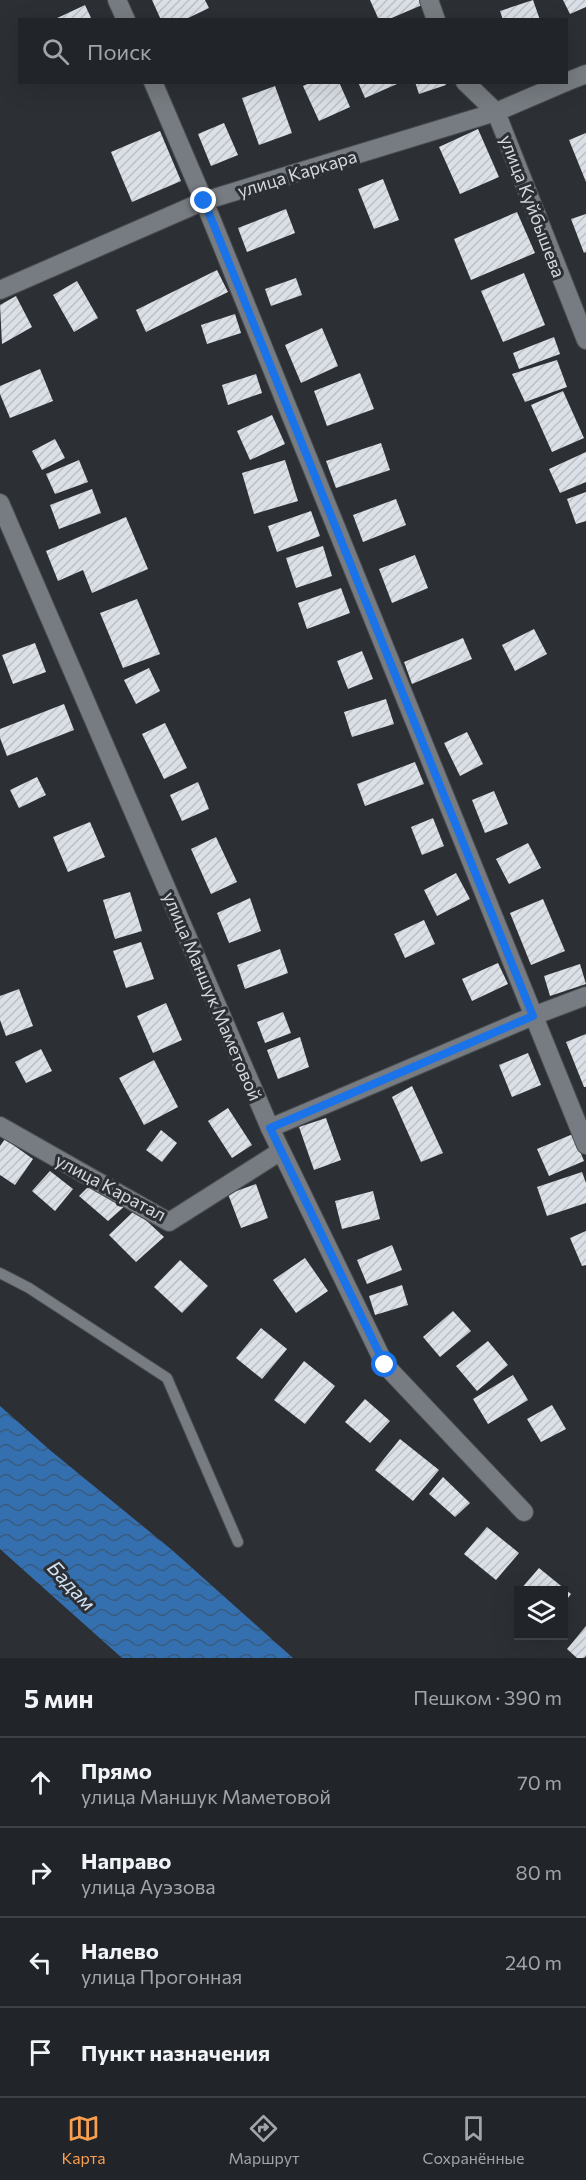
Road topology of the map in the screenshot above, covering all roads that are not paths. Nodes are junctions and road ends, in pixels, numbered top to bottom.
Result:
1 (117, 0) edge
2 (429, 0) edge
3 (125, 18) edge
4 (435, 18) edge
5 (586, 74) edge
6 (568, 81) edge
7 (154, 84) edge
8 (467, 84) edge
9 (561, 84) edge
10 (496, 112) junction
11 (204, 201) junction
12 (0, 290) edge
13 (586, 340) edge
14 (0, 503) edge
15 (586, 996) edge
16 (533, 1016) junction
17 (0, 1126) edge
18 (270, 1128) junction
19 (586, 1145) edge
20 (281, 1151) junction
21 (0, 1273) edge
22 (524, 1512) dead end
23 (238, 1542) dead end

1 - 3 street
2 - 4 street
5 - 6 street, улица Каркара
7 - 11 street
8 - 10 street, улица Куйбышева
9 - 10 street, улица Каркара
10 - 11 street, улица Каркара
10 - 13 street, улица Куйбышева
11 - 12 street, улица Каркара
11 - 16 street
14 - 18 street, улица Маншук Маметовой
15 - 16 street
16 - 18 street
16 - 19 street
17 - 20 street, улица Каратал
18 - 20 street, улица Маншук Маметовой
20 - 22 street, улица Маншук Маметовой
21 - 23 lane

